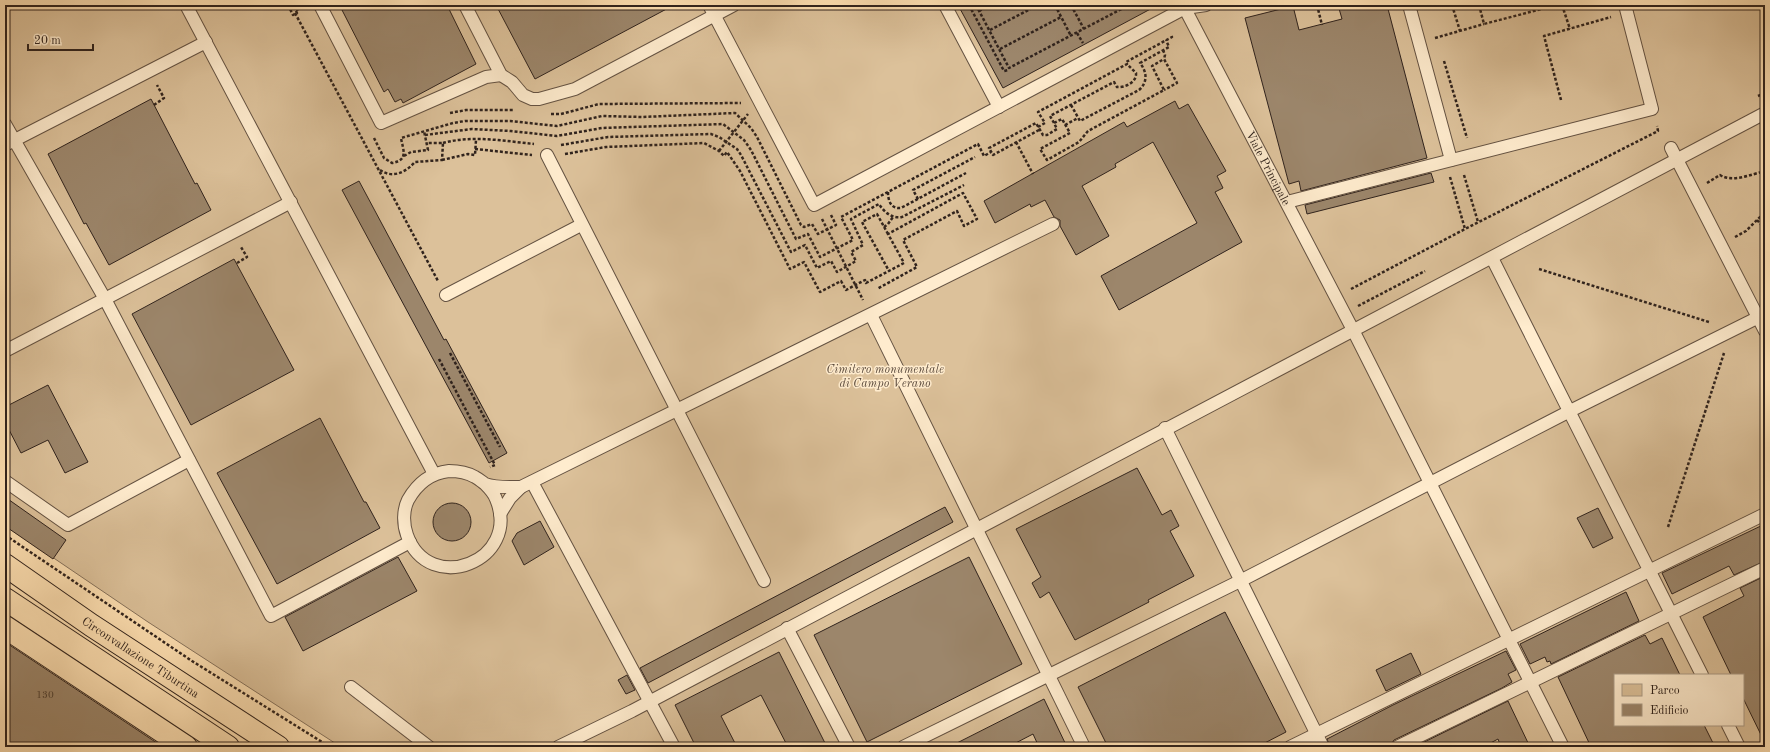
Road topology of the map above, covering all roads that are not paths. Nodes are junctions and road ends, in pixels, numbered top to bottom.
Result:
1 (186, 5) edge
2 (320, 5) edge
3 (465, 5) edge
4 (734, 5) edge
5 (946, 5) edge
6 (1206, 5) edge
7 (1409, 5) edge
8 (1184, 7) edge
9 (1626, 9) edge
10 (712, 10) edge
11 (206, 42) junction
12 (501, 75) junction
13 (999, 107) junction
14 (1765, 113) edge
15 (5, 124) edge
16 (9, 142) edge
17 (1674, 154) junction
18 (547, 156) dead end
19 (1452, 160) junction
20 (291, 202) junction
21 (1287, 202) junction
22 (1053, 224) dead end
23 (582, 225) junction
24 (1492, 258) junction
25 (446, 295) dead end
26 (105, 299) junction
27 (871, 315) junction
28 (1762, 316) edge
29 (1354, 330) junction
30 (1765, 331) edge
31 (5, 351) edge
32 (676, 411) junction
33 (1570, 411) junction
34 (1165, 428) junction
35 (189, 460) junction
36 (434, 474) junction
37 (5, 481) edge
38 (1431, 483) junction
39 (485, 484) junction
40 (527, 484) junction
41 (500, 514) junction
42 (1765, 514) edge
43 (977, 528) junction
44 (410, 542) junction
45 (5, 565) edge
46 (1765, 568) edge
47 (1649, 571) junction
48 (1240, 581) junction
49 (764, 582) dead end
50 (5, 599) edge
51 (1670, 614) junction
52 (5, 627) edge
53 (787, 628) junction
54 (1508, 640) junction
55 (1701, 674) edge
56 (1048, 675) junction
57 (1531, 683) junction
58 (351, 687) dead end
59 (649, 701) junction
60 (1728, 726) edge
61 (1317, 734) junction
62 (186, 747) edge
63 (228, 747) edge
64 (278, 747) edge
65 (429, 747) edge
66 (558, 747) edge
67 (674, 747) edge
68 (849, 747) edge
69 (903, 747) edge
70 (1084, 747) edge
71 (1290, 747) edge
72 (1323, 747) edge
73 (1397, 747) edge
74 (1563, 747) edge
75 (1739, 747) edge

1 - 11 lane
2 - 12 lane
3 - 12 lane
4 - 10 lane
5 - 13 lane
6 - 8 lane
7 - 19 lane
8 - 13 lane
8 - 21 lane, Viale Principale
9 - 19 lane
10 - 12 lane
10 - 13 lane
11 - 16 lane
11 - 20 lane
14 - 17 lane
15 - 16 lane
16 - 26 lane
17 - 24 lane
17 - 28 lane
18 - 23 lane
19 - 21 lane
20 - 26 lane
20 - 36 lane
21 - 29 lane, Viale Principale
22 - 27 lane
23 - 25 lane
23 - 32 lane
24 - 29 lane
24 - 33 lane
26 - 31 lane
26 - 35 lane
27 - 32 lane
27 - 43 lane
28 - 30 lane
28 - 33 lane
29 - 34 lane
29 - 38 lane, Viale Principale
32 - 40 lane
32 - 49 lane
33 - 38 lane
33 - 47 lane
34 - 43 lane
34 - 48 lane
35 - 37 lane
35 - 44 lane
36 - 39 lane
36 - 44 lane
38 - 48 lane
38 - 54 lane, Viale Principale
39 - 40 lane
39 - 41 lane
40 - 41 lane
40 - 59 lane
41 - 44 lane
42 - 47 lane
43 - 53 lane
43 - 56 lane
45 - 64 highway, Circonvallazione Tiburtina
46 - 51 lane
47 - 51 lane
47 - 54 lane
48 - 56 lane
48 - 61 lane
50 - 63 highway
51 - 55 lane
51 - 57 lane
52 - 62 highway
53 - 59 lane
53 - 68 lane
54 - 57 lane, Viale Principale
54 - 61 lane
56 - 69 lane
56 - 70 lane
57 - 73 lane
57 - 74 lane, Viale Principale
58 - 65 lane
59 - 66 lane
59 - 67 lane
60 - 75 lane
61 - 71 lane
61 - 72 lane

